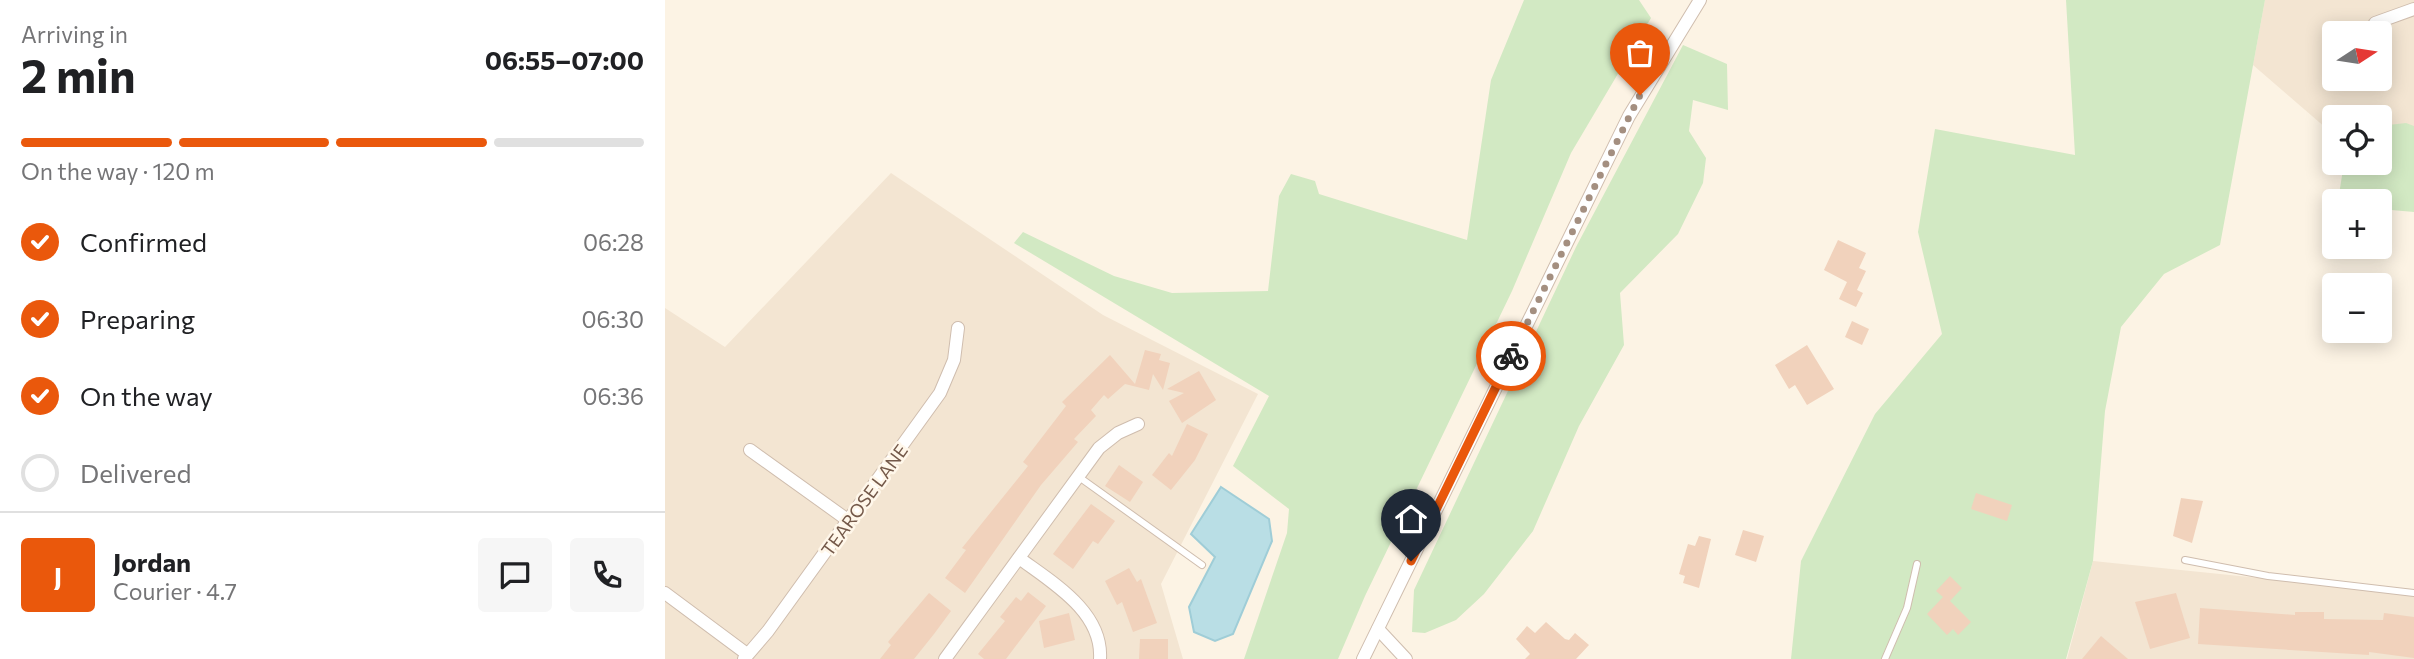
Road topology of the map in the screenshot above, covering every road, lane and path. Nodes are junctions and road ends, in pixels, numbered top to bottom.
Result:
1 (1696, 1) edge
2 (2414, 9) edge
3 (2381, 21) edge
4 (958, 328) dead end
5 (1138, 424) dead end
6 (750, 450) dead end
7 (1079, 477) junction
8 (849, 521) junction
9 (1019, 558) junction
10 (2185, 560) dead end
11 (1917, 564) dead end
12 (1202, 565) dead end
13 (665, 593) edge
14 (2414, 593) edge
15 (1378, 629) junction
16 (745, 656) edge
17 (944, 659) edge
18 (1100, 659) edge
19 (1363, 659) edge
20 (1406, 659) edge
21 (1885, 659) edge

1 - 15 street
2 - 3 street
4 - 8 street, TEAROSE LANE
5 - 7 street
6 - 8 street
7 - 9 street
7 - 12 lane
8 - 16 street, TEAROSE LANE
9 - 17 street
9 - 18 street
10 - 14 lane
11 - 21 lane
13 - 16 street
15 - 19 street
15 - 20 street

